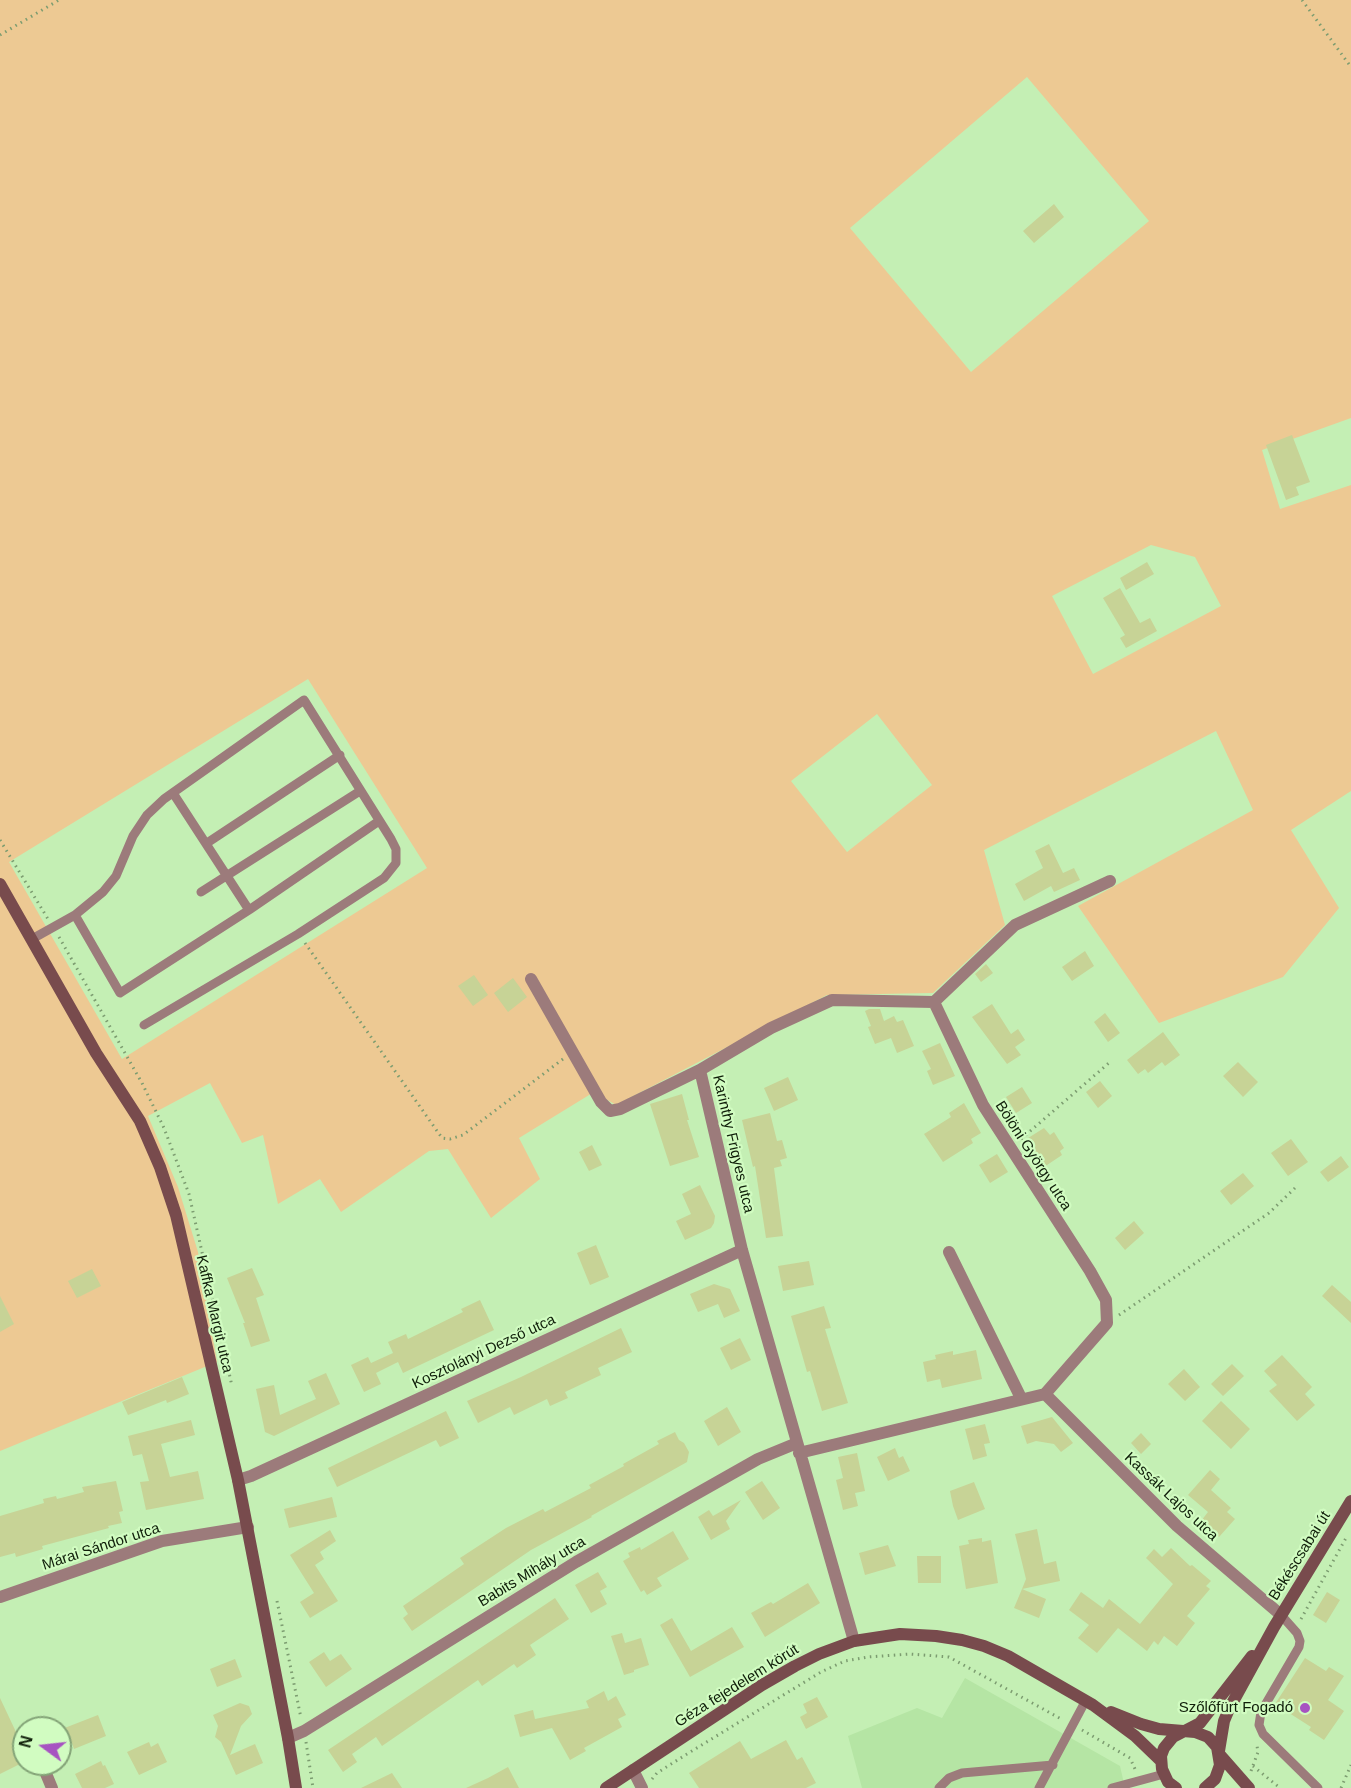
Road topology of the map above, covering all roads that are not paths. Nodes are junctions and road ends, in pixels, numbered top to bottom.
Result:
1 (340, 755) junction
2 (360, 791) junction
3 (173, 793) junction
4 (379, 821) junction
5 (207, 843) junction
6 (228, 876) junction
7 (1110, 881) dead end
8 (0, 884) edge
9 (201, 892) dead end
10 (249, 910) junction
11 (75, 915) junction
12 (32, 939) junction
13 (531, 979) dead end
14 (934, 1002) junction
15 (144, 1025) dead end
16 (700, 1070) junction
17 (742, 1250) junction
18 (949, 1252) dead end
19 (1045, 1394) junction
20 (1021, 1398) junction
21 (798, 1448) junction
22 (238, 1480) junction
23 (1351, 1501) edge
24 (248, 1527) junction
25 (0, 1597) edge
26 (1281, 1615) junction
27 (1274, 1627) junction
28 (854, 1641) junction
29 (1090, 1703) junction
30 (1186, 1732) junction
31 (288, 1738) junction
32 (1220, 1753) junction
33 (1053, 1765) junction
34 (633, 1770) junction
35 (1163, 1775) edge
36 (646, 1784) edge
37 (296, 1788) edge
38 (606, 1788) edge
39 (939, 1788) edge
40 (1039, 1788) edge
41 (1112, 1788) edge
42 (1176, 1788) edge
43 (1205, 1788) edge
44 (1249, 1788) edge
45 (1318, 1788) edge

1 - 2 lane
1 - 3 lane
1 - 5 lane
2 - 4 lane
2 - 6 lane
3 - 5 lane
3 - 11 lane
4 - 10 lane
4 - 15 lane
5 - 6 lane
6 - 9 lane
6 - 10 lane
7 - 14 street
8 - 12 street, Kaffka Margit utca
10 - 11 lane
11 - 12 lane
12 - 22 street, Kaffka Margit utca
13 - 16 street
14 - 16 street, Karinthy Frigyes utca
14 - 19 street, Bölöni György utca
16 - 17 street, Karinthy Frigyes utca
17 - 21 street, Karinthy Frigyes utca
17 - 22 street, Kosztolányi Dezső utca
18 - 20 street
19 - 20 street, Babits Mihály utca
19 - 26 street, Kassák Lajos utca
20 - 21 street, Babits Mihály utca
21 - 28 street, Karinthy Frigyes utca
21 - 31 street, Babits Mihály utca
22 - 24 street, Kaffka Margit utca
23 - 26 street, Békéscsabai út
24 - 25 street, Márai Sándor utca
24 - 31 street, Kaffka Margit utca
26 - 27 street, Békéscsabai út
26 - 45 lane
27 - 30 street, Békéscsabai út
27 - 32 street, Békéscsabai út
28 - 29 street, Géza fejedelem körút
28 - 34 street, Géza fejedelem körút
29 - 30 street, Géza fejedelem körút
29 - 33 lane
29 - 35 street, Géza fejedelem körút
30 - 32 street
30 - 35 street, Békéscsabai út
31 - 37 street, Kaffka Margit utca
32 - 43 street, Békéscsabai út
32 - 44 street
33 - 39 lane
33 - 40 lane
34 - 36 street
34 - 38 street, Géza fejedelem körút
35 - 41 lane
35 - 42 street

